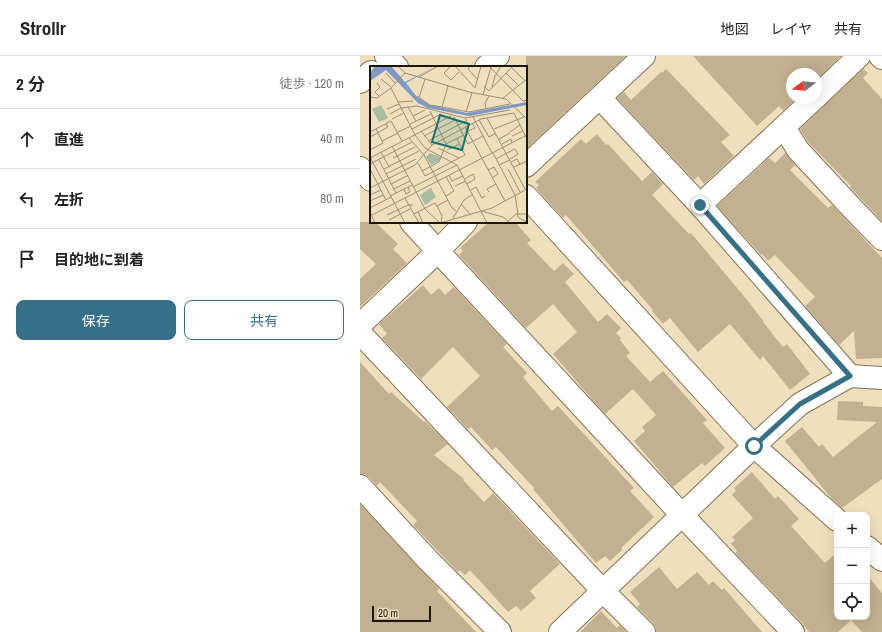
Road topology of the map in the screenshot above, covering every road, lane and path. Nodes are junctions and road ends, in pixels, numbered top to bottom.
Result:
1 (498, 56) edge
2 (644, 56) edge
3 (859, 56) edge
4 (487, 66) edge
5 (370, 73) edge
6 (360, 82) edge
7 (822, 92) edge
8 (600, 98) junction
9 (809, 104) edge
10 (784, 127) junction
11 (527, 165) edge
12 (360, 168) edge
13 (370, 179) edge
14 (527, 197) edge
15 (700, 205) junction
16 (412, 223) edge
17 (465, 223) edge
18 (882, 239) edge
19 (438, 251) junction
20 (360, 325) edge
21 (360, 333) edge
22 (850, 376) junction
23 (882, 378) edge
24 (754, 446) junction
25 (360, 486) edge
26 (682, 515) junction
27 (834, 517) edge
28 (868, 548) edge
29 (882, 560) edge
30 (603, 591) junction
31 (500, 632) edge
32 (560, 632) edge
33 (644, 632) edge
34 (793, 632) edge

1 - 4 street
2 - 8 street
3 - 7 street
5 - 6 street
8 - 11 street
8 - 15 street
9 - 10 street
10 - 15 street
10 - 18 street
12 - 13 street
14 - 24 street
15 - 22 street
16 - 19 street
17 - 19 street
19 - 20 street
19 - 26 street
21 - 30 street
22 - 23 street
22 - 24 street
24 - 26 street
24 - 27 street
25 - 31 street
26 - 30 street
26 - 34 street
28 - 29 street
30 - 32 street
30 - 33 street

